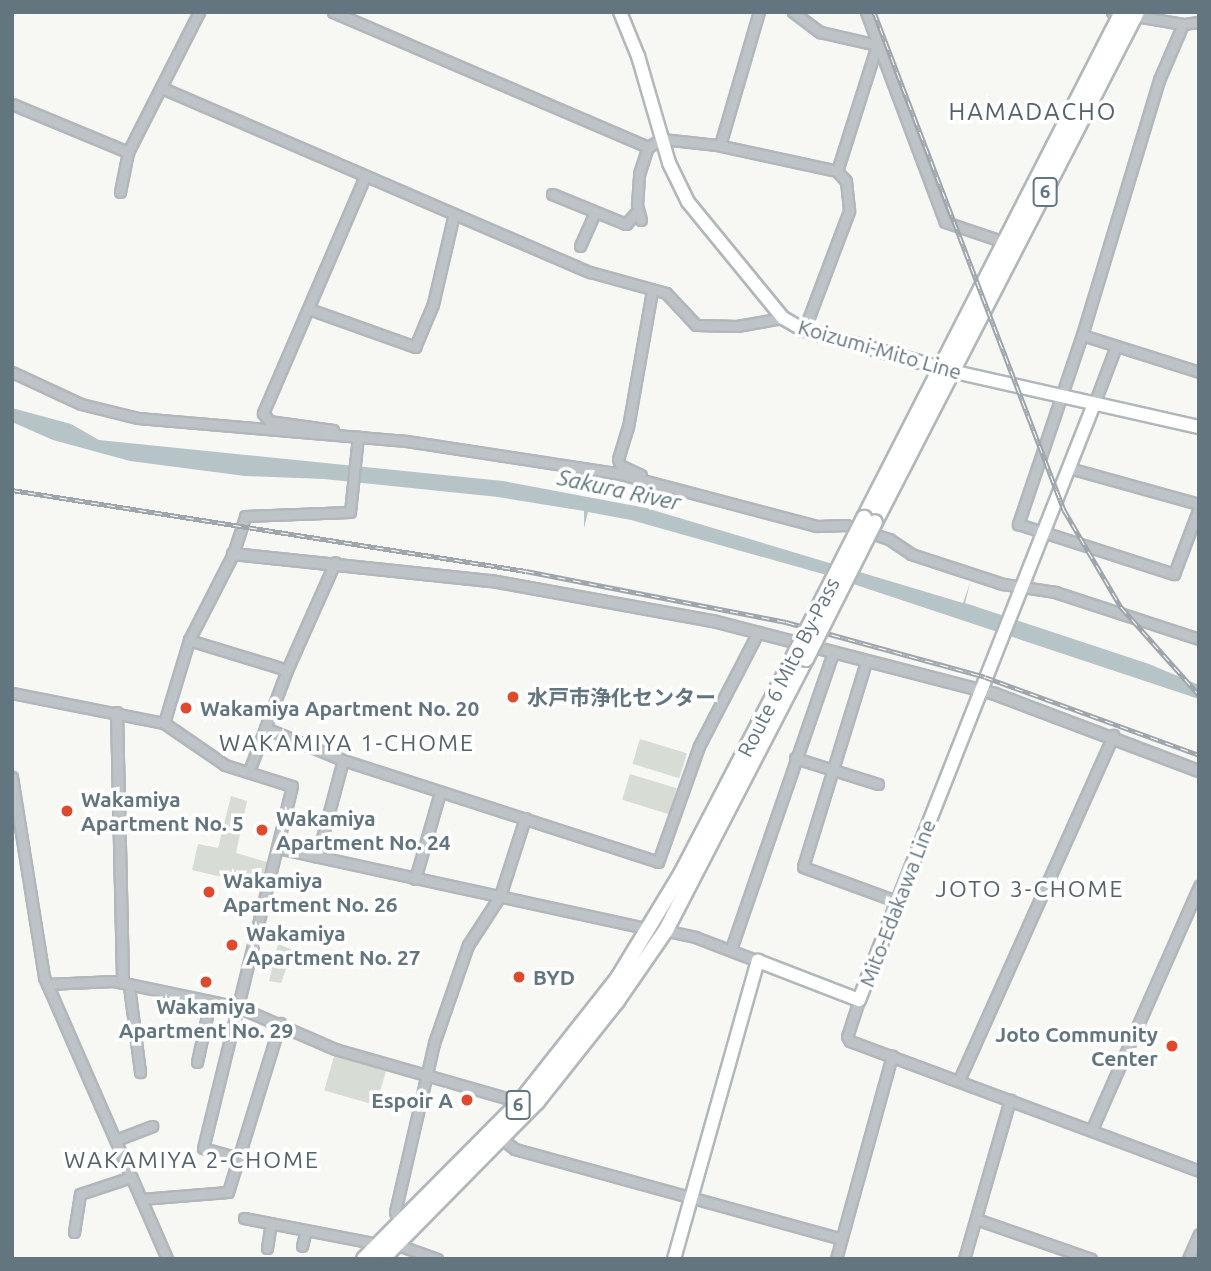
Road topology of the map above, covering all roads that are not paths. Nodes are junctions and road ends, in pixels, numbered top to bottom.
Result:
1 (199, 12) edge
2 (333, 12) edge
3 (620, 12) edge
4 (759, 12) edge
5 (793, 12) edge
6 (866, 12) edge
7 (1125, 14) edge
8 (1199, 16) edge
9 (1198, 22) edge
10 (1183, 24) junction
11 (877, 46) junction
12 (162, 88) junction
13 (12, 104) edge
14 (662, 139) junction
15 (720, 145) junction
16 (648, 147) junction
17 (128, 152) junction
18 (837, 171) junction
19 (365, 176) junction
20 (120, 192) dead end
21 (552, 194) dead end
22 (595, 212) junction
23 (454, 214) junction
24 (1004, 242) junction
25 (580, 246) dead end
26 (652, 291) junction
27 (309, 309) junction
28 (783, 318) junction
29 (804, 330) junction
30 (1082, 335) junction
31 (1116, 346) junction
32 (940, 368) junction
33 (12, 372) edge
34 (955, 372) junction
35 (1199, 372) edge
36 (1060, 396) junction
37 (1094, 404) junction
38 (1199, 427) edge
39 (355, 438) junction
40 (1069, 468) junction
41 (651, 481) junction
42 (1199, 506) edge
43 (870, 520) junction
44 (1044, 533) junction
45 (233, 554) junction
46 (335, 562) junction
47 (1021, 591) junction
48 (758, 632) junction
49 (1198, 636) edge
50 (188, 640) junction
51 (832, 653) junction
52 (800, 658) junction
53 (866, 662) junction
54 (287, 670) junction
55 (979, 690) junction
56 (12, 693) edge
57 (117, 713) junction
58 (164, 723) junction
59 (265, 729) junction
60 (1113, 735) junction
61 (795, 758) junction
62 (343, 760) junction
63 (831, 769) junction
64 (249, 771) junction
65 (1199, 771) edge
66 (12, 777) edge
67 (878, 784) dead end
68 (439, 796) dead end
69 (525, 818) junction
70 (278, 848) junction
71 (317, 857) junction
72 (415, 879) junction
73 (1199, 886) edge
74 (500, 896) junction
75 (896, 901) junction
76 (647, 929) junction
77 (666, 930) junction
78 (731, 949) junction
79 (758, 961) junction
80 (47, 984) junction
81 (126, 985) junction
82 (859, 1000) junction
83 (210, 1002) junction
84 (238, 1007) junction
85 (280, 1023) junction
86 (892, 1056) junction
87 (197, 1062) dead end
88 (140, 1072) dead end
89 (427, 1073) junction
90 (959, 1080) junction
91 (1010, 1100) junction
92 (520, 1102) junction
93 (152, 1126) dead end
94 (1092, 1129) junction
95 (116, 1140) junction
96 (503, 1140) junction
97 (237, 1158) junction
98 (1199, 1171) edge
99 (131, 1177) junction
100 (691, 1197) junction
101 (141, 1199) junction
102 (244, 1218) dead end
103 (976, 1219) junction
104 (271, 1223) junction
105 (399, 1224) junction
106 (306, 1230) junction
107 (74, 1232) dead end
108 (1199, 1234) edge
109 (841, 1239) junction
110 (302, 1246) dead end
111 (385, 1247) edge
112 (267, 1248) dead end
113 (167, 1259) edge
114 (364, 1259) edge
115 (437, 1259) edge
116 (674, 1259) edge
117 (836, 1259) edge
118 (964, 1259) edge
119 (1091, 1259) edge
120 (1188, 1259) edge

1 - 12 street
2 - 16 street
3 - 14 main road, Koizumi-Mito Line
4 - 15 street
5 - 11 street
6 - 11 street
7 - 10 street
7 - 24 highway, Route 6 Mito By-Pass / 6
7 - 34 highway, Route 6 Mito By-Pass / 6
8 - 9 street
9 - 10 street
10 - 30 street
11 - 18 street
11 - 24 street
12 - 17 street
12 - 19 street
13 - 17 street
14 - 15 street
14 - 16 street
14 - 28 main road, Koizumi-Mito Line
15 - 18 street
16 - 22 street
17 - 20 street
18 - 29 street
19 - 23 street
19 - 27 street
21 - 22 street
22 - 25 street
23 - 26 street
23 - 27 street
24 - 32 highway, Route 6 Mito By-Pass / 6
26 - 28 street
26 - 41 street
27 - 39 street
28 - 29 main road, Koizumi-Mito Line
29 - 32 main road, Koizumi-Mito Line
30 - 31 street
30 - 36 street
31 - 35 street
31 - 37 street
32 - 34 main road, Koizumi-Mito Line
32 - 43 highway, Route 6 Mito By-Pass / 6
33 - 39 street
34 - 36 main road, Koizumi-Mito Line
34 - 43 highway, Route 6 Mito By-Pass / 6
36 - 37 main road, Koizumi-Mito Line
36 - 44 street
37 - 38 main road, Koizumi-Mito Line
37 - 40 main road
39 - 41 street
39 - 45 street
40 - 42 street
40 - 44 main road
41 - 47 street
42 - 44 street
43 - 52 highway, Route 6 Mito By-Pass / 6, bridge
44 - 47 main road
45 - 46 street
45 - 50 street
46 - 48 street
46 - 54 street
47 - 49 street
47 - 55 main road, Mito-Edakawa Line
48 - 51 street
48 - 69 street
50 - 54 street
50 - 58 street
51 - 53 street
51 - 61 street
52 - 76 highway, Route 6 Mito By-Pass / 6
52 - 77 highway, Route 6 Mito By-Pass / 6
53 - 55 street
53 - 63 street
54 - 59 street
55 - 60 street
55 - 75 main road, Mito-Edakawa Line
56 - 57 street
57 - 58 street
57 - 81 street
58 - 64 street
59 - 62 street
59 - 64 street
60 - 65 street
60 - 90 street
61 - 63 street
61 - 78 street
62 - 69 street
62 - 71 street
63 - 67 street
63 - 75 street
64 - 70 street
66 - 80 street
68 - 72 street
69 - 74 street
70 - 71 street
70 - 84 street
71 - 72 street
72 - 74 street
73 - 94 street
74 - 76 street
74 - 89 street
75 - 82 main road, Mito-Edakawa Line
76 - 77 street
76 - 92 highway, Route 6 Mito By-Pass / 6
77 - 78 street
77 - 96 highway, Route 6 Mito By-Pass / 6
78 - 79 street
79 - 82 main road, Mito-Edakawa Line
79 - 100 main road
80 - 81 street
80 - 95 street
81 - 83 street
81 - 88 street
82 - 86 street
83 - 84 street
83 - 87 street
84 - 85 street
84 - 97 street
85 - 89 street
85 - 97 street
86 - 90 street
86 - 109 street
89 - 92 street
89 - 105 street
90 - 91 street
91 - 94 street
91 - 103 street
92 - 105 highway, Route 6 Mito By-Pass / 6
93 - 95 street
94 - 98 street
95 - 99 street
96 - 100 street
96 - 111 highway, Route 6 Mito By-Pass / 6
97 - 101 street
99 - 101 street
99 - 107 street
100 - 109 street
100 - 116 main road
101 - 113 street
102 - 104 street
103 - 118 street
103 - 119 street
104 - 106 street
104 - 112 street
105 - 111 highway, Route 6 Mito By-Pass / 6
106 - 110 street
106 - 111 street
108 - 120 street
109 - 117 street
111 - 114 highway, Route 6 Mito By-Pass / 6
111 - 115 street

